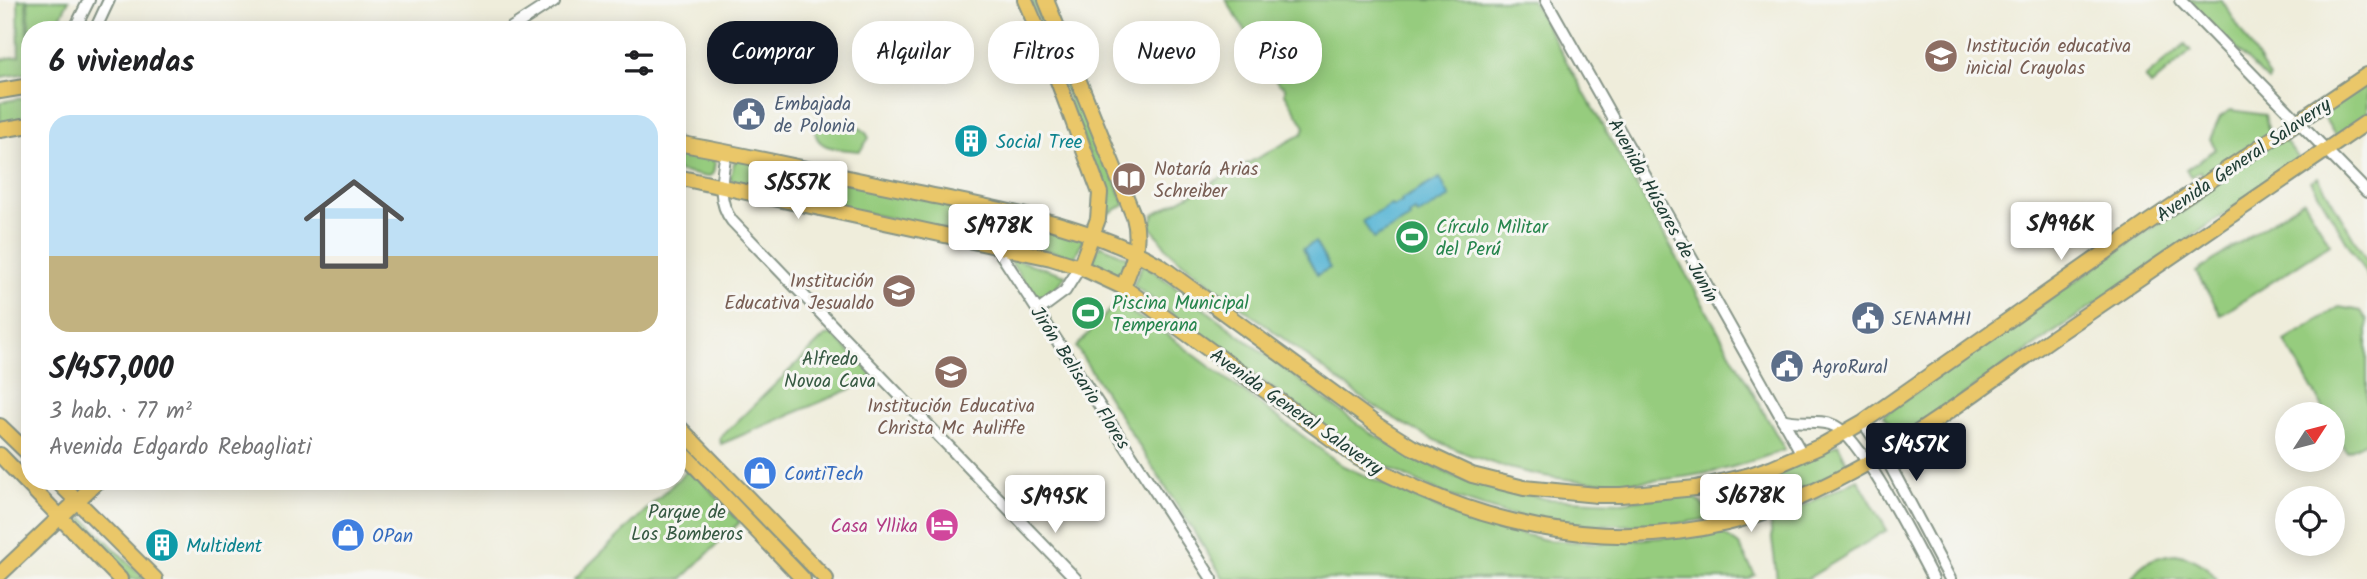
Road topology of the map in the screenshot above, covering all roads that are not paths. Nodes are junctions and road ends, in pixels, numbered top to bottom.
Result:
1 (109, 0) edge
2 (554, 0) edge
3 (1025, 0) edge
4 (1045, 0) edge
5 (1546, 0) edge
6 (2180, 0) edge
7 (87, 5) edge
8 (100, 18) junction
9 (79, 21) edge
10 (99, 21) edge
11 (522, 21) edge
12 (2367, 75) edge
13 (21, 88) edge
14 (0, 91) edge
15 (2299, 121) junction
16 (2367, 122) edge
17 (21, 126) edge
18 (0, 130) edge
19 (686, 145) edge
20 (2326, 150) junction
21 (726, 152) junction
22 (686, 179) edge
23 (721, 187) junction
24 (2367, 192) edge
25 (1093, 234) junction
26 (995, 245) junction
27 (1136, 252) junction
28 (1080, 267) junction
29 (1123, 287) junction
30 (1038, 311) junction
31 (1782, 419) junction
32 (1863, 422) junction
33 (0, 426) edge
34 (1845, 433) junction
35 (686, 434) edge
36 (21, 446) edge
37 (1802, 454) junction
38 (1884, 454) junction
39 (0, 455) edge
40 (686, 456) edge
41 (1868, 463) junction
42 (21, 477) edge
43 (33, 490) edge
44 (66, 490) edge
45 (88, 490) edge
46 (77, 501) junction
47 (59, 517) junction
48 (0, 575) edge
49 (120, 579) edge
50 (156, 579) edge
51 (803, 579) edge
52 (825, 579) edge
53 (1076, 579) edge
54 (1212, 579) edge
55 (1933, 579) edge
56 (1950, 579) edge

1 - 8 street
2 - 11 street
3 - 25 main road
4 - 27 main road
5 - 31 street, Avenida Húsares de Junín
6 - 15 street
7 - 8 street
7 - 9 street
8 - 10 street
12 - 15 main road, Avenida General Salaverry
13 - 14 main road
15 - 20 street
15 - 32 main road, Avenida General Salaverry
16 - 20 main road, Avenida General Salaverry
17 - 18 main road
19 - 21 main road, Avenida General Salaverry
20 - 24 street
20 - 38 main road, Avenida General Salaverry
21 - 23 street
21 - 25 main road, Avenida General Salaverry
22 - 23 main road, Avenida General Salaverry
23 - 26 main road, Avenida General Salaverry
23 - 53 street
25 - 27 main road, Avenida General Salaverry
25 - 28 main road
26 - 28 main road, Avenida General Salaverry
26 - 30 street, Jirón Belisario Flores
27 - 29 main road
27 - 37 main road, Avenida General Salaverry
28 - 29 main road, Avenida General Salaverry
28 - 30 street
29 - 41 main road, Avenida General Salaverry
30 - 54 street, Jirón Belisario Flores
31 - 34 street
31 - 37 street, Avenida Húsares de Junín
32 - 34 main road, Avenida General Salaverry
32 - 38 street
33 - 36 main road
34 - 37 main road, Avenida General Salaverry
34 - 41 street
35 - 52 main road
38 - 41 main road, Avenida General Salaverry
38 - 56 street
39 - 42 main road
40 - 51 main road
41 - 55 street
43 - 47 main road
44 - 46 main road
45 - 46 main road
46 - 47 main road
46 - 50 main road
47 - 48 main road
47 - 49 main road

